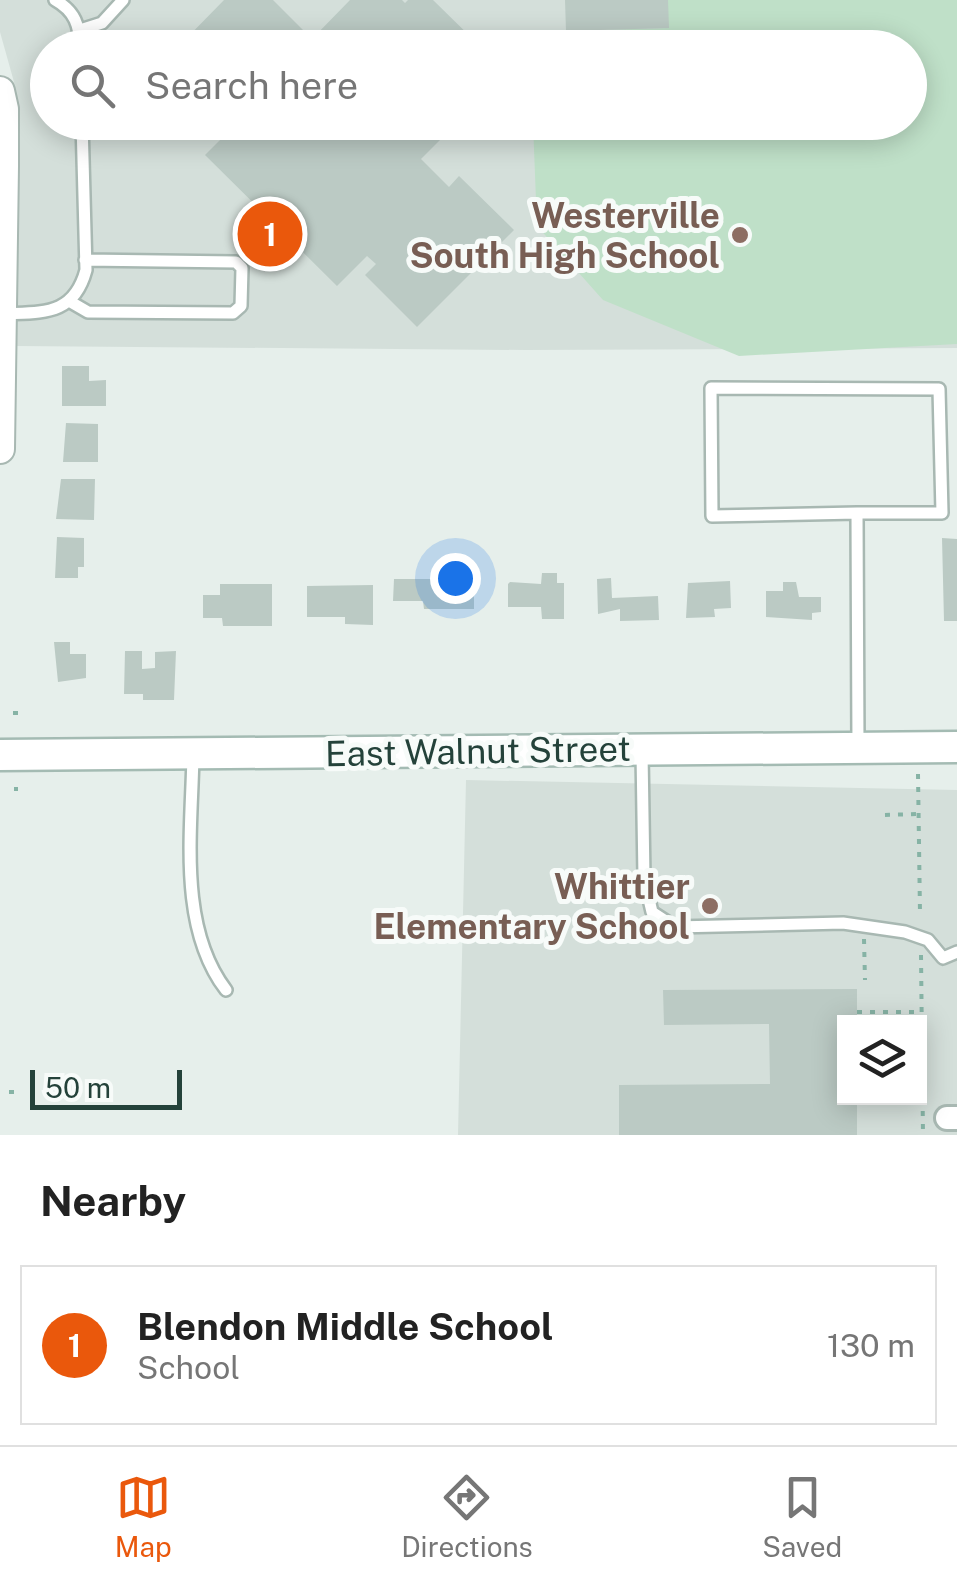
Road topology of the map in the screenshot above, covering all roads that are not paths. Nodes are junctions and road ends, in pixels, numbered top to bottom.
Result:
1 (56, 0) edge
2 (123, 0) edge
3 (80, 30) joint
4 (0, 91) edge
5 (82, 140) edge
6 (85, 260) junction
7 (68, 301) junction
8 (2, 314) edge
9 (0, 449) edge
10 (857, 513) junction
11 (957, 747) edge
12 (858, 748) junction
13 (642, 749) junction
14 (192, 754) junction
15 (0, 755) edge
16 (957, 952) edge
17 (226, 990) dead end

1 - 3 lane
2 - 3 lane
4 - 8 street
5 - 6 lane
6 - 7 lane
6 - 7 lane
7 - 8 lane
8 - 9 street
10 - 10 lane
10 - 12 lane
11 - 12 main road, East Walnut Street
12 - 13 main road, East Walnut Street
13 - 14 main road, East Walnut Street
13 - 16 lane
14 - 15 main road, East Walnut Street
14 - 17 lane

